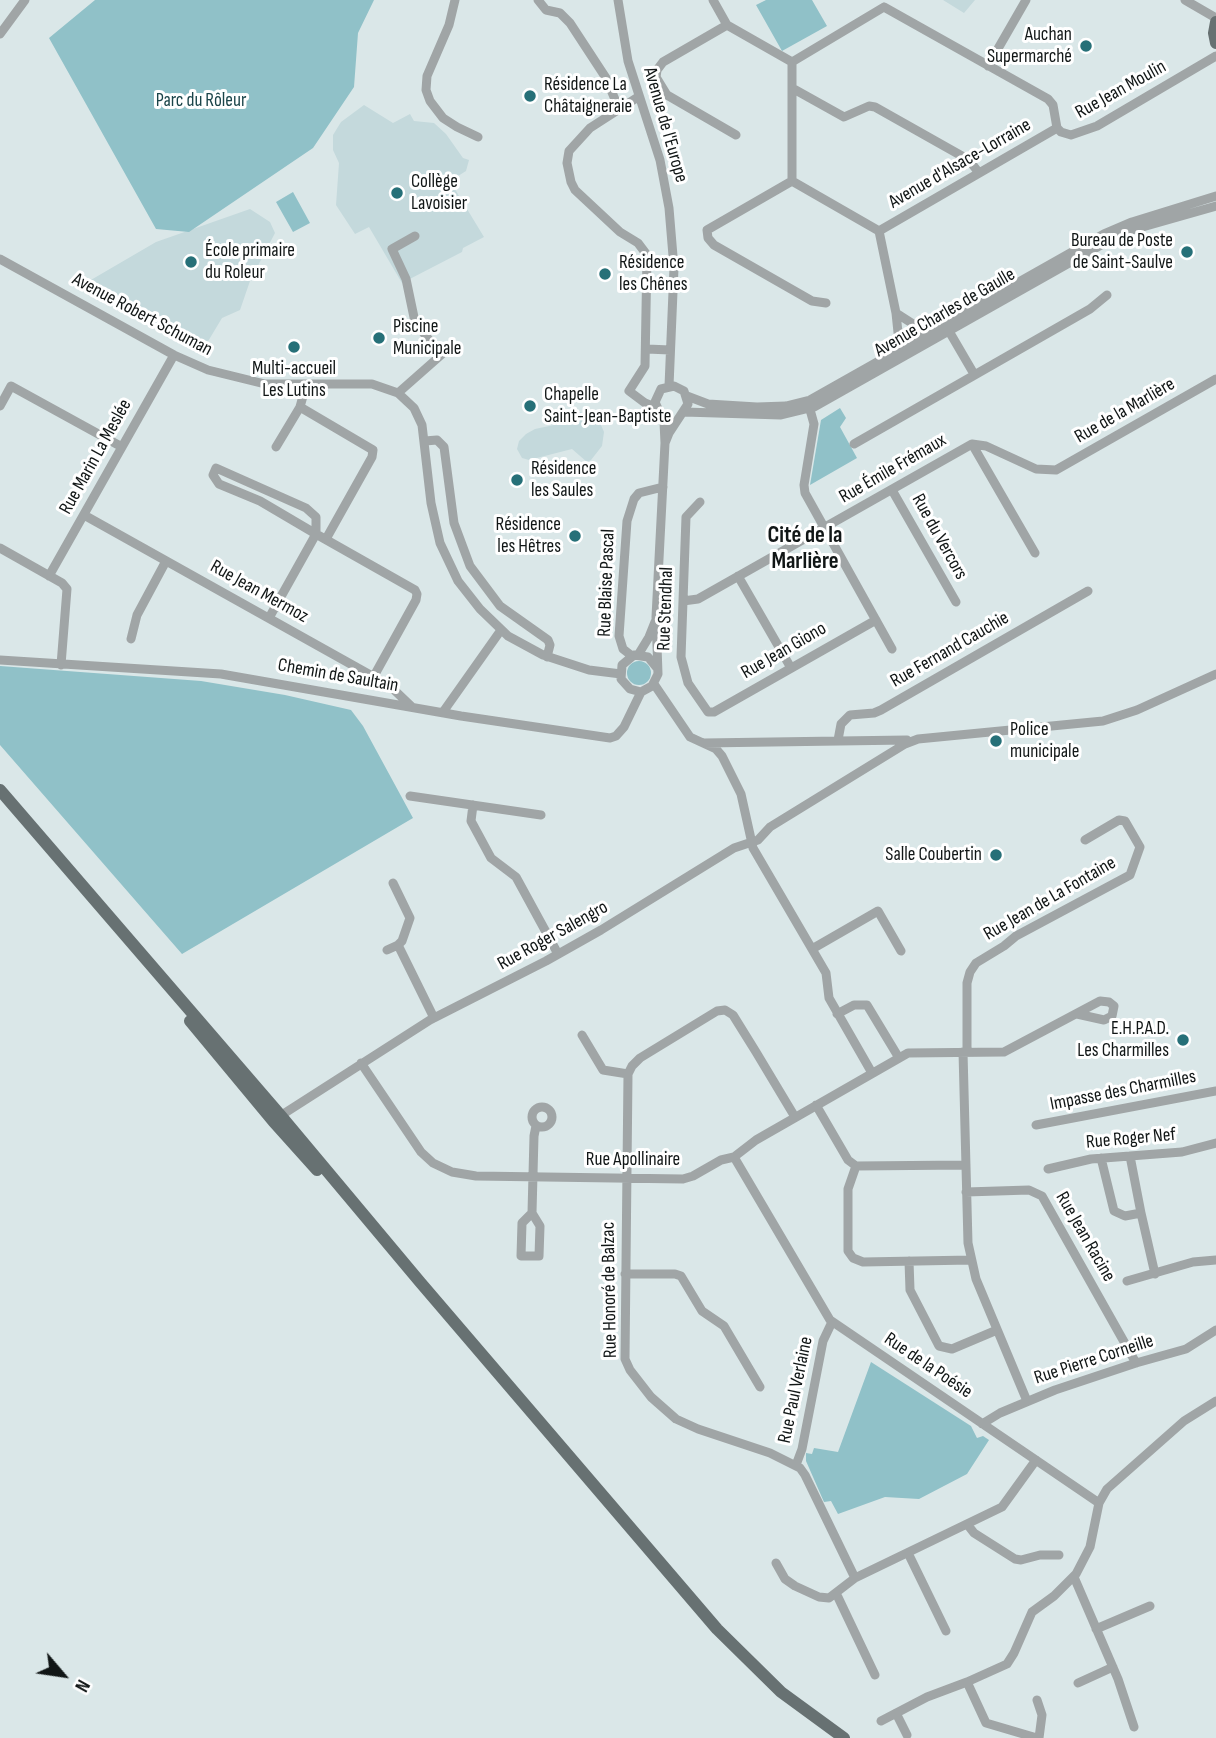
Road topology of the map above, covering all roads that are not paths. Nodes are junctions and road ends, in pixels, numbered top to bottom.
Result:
1 (25, 0) edge
2 (455, 0) edge
3 (538, 0) edge
4 (618, 0) edge
5 (713, 0) edge
6 (1026, 0) edge
7 (1185, 0) edge
8 (884, 4) edge
9 (1216, 20) edge
10 (727, 25) junction
11 (0, 34) edge
12 (1215, 42) edge
13 (1216, 56) edge
14 (792, 62) junction
15 (1201, 65) junction
16 (988, 66) junction
17 (792, 88) junction
18 (638, 97) junction
19 (619, 109) junction
20 (1057, 128) junction
21 (736, 135) dead end
22 (478, 137) dead end
23 (979, 173) junction
24 (792, 181) junction
25 (1216, 197) edge
26 (1216, 206) edge
27 (879, 231) junction
28 (415, 236) dead end
29 (0, 259) edge
30 (1107, 295) dead end
31 (826, 303) dead end
32 (896, 313) junction
33 (947, 328) junction
34 (929, 338) junction
35 (647, 349) junction
36 (670, 350) junction
37 (903, 353) junction
38 (174, 355) junction
39 (974, 374) junction
40 (1216, 379) edge
41 (302, 385) junction
42 (668, 386) junction
43 (398, 393) junction
44 (687, 396) junction
45 (0, 405) edge
46 (809, 405) junction
47 (300, 407) junction
48 (659, 411) junction
49 (682, 414) junction
50 (425, 441) junction
51 (665, 443) junction
52 (854, 444) dead end
53 (972, 444) junction
54 (122, 447) junction
55 (276, 447) dead end
56 (663, 487) junction
57 (892, 490) junction
58 (699, 502) dead end
59 (84, 515) junction
60 (824, 528) junction
61 (316, 534) junction
62 (326, 539) junction
63 (0, 548) edge
64 (1035, 552) dead end
65 (467, 559) junction
66 (166, 561) junction
67 (450, 566) junction
68 (49, 576) junction
69 (738, 576) junction
70 (1088, 591) dead end
71 (683, 601) junction
72 (956, 603) dead end
73 (656, 617) junction
74 (269, 618) junction
75 (876, 620) junction
76 (501, 630) junction
77 (131, 639) dead end
78 (892, 649) dead end
79 (635, 655) junction
80 (547, 657) junction
81 (0, 660) edge
82 (61, 665) junction
83 (791, 667) junction
84 (657, 668) junction
85 (621, 674) junction
86 (1216, 674) edge
87 (374, 676) junction
88 (654, 684) junction
89 (641, 692) junction
90 (412, 707) junction
91 (443, 712) junction
92 (710, 713) joint
93 (918, 739) junction
94 (838, 740) junction
95 (881, 740) junction
96 (702, 743) junction
97 (730, 743) junction
98 (722, 755) junction
99 (884, 755) junction
100 (0, 790) edge
101 (410, 796) dead end
102 (473, 805) junction
103 (747, 814) junction
104 (541, 815) dead end
105 (766, 830) junction
106 (1085, 840) dead end
107 (751, 842) junction
108 (759, 857) junction
109 (393, 883) dead end
110 (398, 945) junction
111 (812, 949) junction
112 (387, 950) dead end
113 (901, 951) dead end
114 (558, 954) junction
115 (837, 1014) junction
116 (1077, 1014) dead end
117 (434, 1018) junction
118 (582, 1035) dead end
119 (965, 1052) junction
120 (899, 1058) junction
121 (361, 1063) junction
122 (872, 1073) junction
123 (628, 1074) junction
124 (1216, 1091) edge
125 (816, 1105) junction
126 (277, 1118) junction
127 (795, 1118) junction
128 (1036, 1125) dead end
129 (536, 1126) dead end
130 (1216, 1143) edge
131 (1130, 1156) junction
132 (734, 1157) junction
133 (1101, 1158) junction
134 (966, 1165) junction
135 (856, 1166) junction
136 (1048, 1169) dead end
137 (533, 1177) junction
138 (626, 1179) junction
139 (966, 1192) junction
140 (532, 1213) junction
141 (1141, 1213) junction
142 (1216, 1259) edge
143 (971, 1260) junction
144 (909, 1261) junction
145 (625, 1274) junction
146 (1154, 1274) junction
147 (1127, 1280) dead end
148 (832, 1322) junction
149 (997, 1330) junction
150 (1216, 1330) edge
151 (1136, 1363) junction
152 (760, 1387) dead end
153 (1027, 1401) junction
154 (1216, 1401) edge
155 (982, 1424) junction
156 (1036, 1461) junction
157 (796, 1465) junction
158 (1098, 1503) junction
159 (967, 1524) junction
160 (908, 1553) junction
161 (1059, 1555) dead end
162 (776, 1563) dead end
163 (1074, 1577) junction
164 (855, 1578) junction
165 (836, 1593) junction
166 (1150, 1606) dead end
167 (1097, 1629) junction
168 (946, 1631) dead end
169 (1113, 1667) junction
170 (875, 1675) dead end
171 (967, 1682) junction
172 (1078, 1683) dead end
173 (1037, 1700) dead end
174 (896, 1713) junction
175 (881, 1721) dead end
176 (1134, 1727) dead end
177 (907, 1735) dead end
178 (844, 1738) edge
179 (1038, 1738) edge

1 - 11 street
2 - 22 street
3 - 19 street
4 - 18 street, Avenue de l'Europe
5 - 10 street
6 - 16 street
7 - 9 street
8 - 14 street, Avenue d'Alsace-Lorraine
8 - 16 street, Avenue d'Alsace-Lorraine
9 - 12 main road
10 - 14 street
10 - 21 street
12 - 15 street
13 - 15 street, Rue Jean Moulin
14 - 17 street
15 - 20 street, Rue Jean Moulin
16 - 20 street, Avenue d'Alsace-Lorraine
17 - 23 street
17 - 24 street
18 - 19 street
18 - 36 street, Avenue de l'Europe
19 - 35 street
20 - 23 street, Avenue d'Alsace-Lorraine
23 - 27 street, Avenue d'Alsace-Lorraine
24 - 27 street, Avenue d'Alsace-Lorraine
24 - 31 street
25 - 33 street, Avenue Charles de Gaulle
26 - 33 street, Avenue Charles de Gaulle
27 - 32 street
28 - 43 street
29 - 38 street, Avenue Robert Schuman
30 - 39 street
32 - 34 street
32 - 37 street
33 - 34 street, Avenue Charles de Gaulle
33 - 39 street
34 - 37 street, Avenue Charles de Gaulle
35 - 36 street
35 - 48 street
36 - 42 street, Avenue de l'Europe
37 - 46 street, Avenue Charles de Gaulle
38 - 41 street, Avenue Robert Schuman
38 - 54 street, Rue Marin La Meslée
39 - 52 street
40 - 53 street, Rue de la Marlière
41 - 43 street, Avenue Robert Schuman
41 - 47 street
42 - 44 street
42 - 48 street
43 - 50 street
44 - 46 street, Avenue Charles de Gaulle
44 - 49 street
45 - 54 street
46 - 49 street, Avenue Charles de Gaulle
46 - 60 street
47 - 55 street
47 - 62 street
48 - 49 street
48 - 51 street
49 - 51 street
50 - 65 street
50 - 67 street
51 - 56 street
53 - 57 street, Rue Émile Frémaux
53 - 64 street
54 - 59 street, Rue Marin La Meslée
56 - 73 street
56 - 79 street, Rue Blaise Pascal
57 - 60 street, Rue Émile Frémaux
57 - 72 street, Rue du Vercors
58 - 71 street, Rue Stendhal
59 - 66 street, Rue Jean Mermoz
59 - 68 street, Rue Marin La Meslée
60 - 69 street, Rue Émile Frémaux
60 - 75 street
61 - 61 street
61 - 62 street
61 - 74 street
62 - 87 street
63 - 68 street
65 - 67 street
65 - 80 street
66 - 74 street, Rue Jean Mermoz
66 - 77 street
67 - 76 street
68 - 82 street
69 - 71 street, Rue Émile Frémaux
69 - 83 street
70 - 94 street, Rue Fernand Cauchie
71 - 92 street, Rue Stendhal
73 - 79 street
73 - 84 street
74 - 87 street, Rue Jean Mermoz
75 - 78 street
75 - 83 street, Rue Jean Giono
76 - 80 street
76 - 91 street
79 - 84 street
79 - 85 street
80 - 85 street
81 - 82 street, Chemin de Saultain
82 - 90 street, Chemin de Saultain
83 - 92 street, Rue Jean Giono
84 - 88 street
85 - 89 street
86 - 93 street
87 - 90 street, Rue Jean Mermoz
88 - 89 street
88 - 96 street
89 - 91 street, Chemin de Saultain
90 - 91 street, Chemin de Saultain
93 - 95 street
93 - 99 street
94 - 95 street
94 - 97 street
95 - 99 street
96 - 97 street
96 - 98 street
97 - 98 street
98 - 103 street
99 - 105 street
100 - 126 main road
101 - 102 street
102 - 104 street
102 - 114 street
103 - 105 street
103 - 107 street
105 - 107 street, Rue Roger Salengro
105 - 108 street
106 - 119 street, Rue Jean de La Fontaine
107 - 108 street
107 - 114 street, Rue Roger Salengro
108 - 111 street
109 - 110 street
110 - 112 street
110 - 117 street
111 - 113 street
111 - 115 street
114 - 117 street, Rue Roger Salengro
115 - 120 street
115 - 122 street
116 - 119 street, Rue Apollinaire
117 - 121 street, Rue Roger Salengro
118 - 123 street
119 - 120 street, Rue Apollinaire
119 - 134 street, Rue Jean de La Fontaine
120 - 122 street, Rue Apollinaire
121 - 126 street, Rue Roger Salengro
121 - 137 street, Rue Apollinaire
122 - 125 street, Rue Apollinaire
123 - 127 street
123 - 138 street, Rue Honoré de Balzac
124 - 128 street, Impasse des Charmilles
125 - 127 street, Rue Apollinaire
125 - 135 street
126 - 178 main road
127 - 132 street, Rue Apollinaire
129 - 137 street
130 - 131 street, Rue Roger Nef
131 - 133 street, Rue Roger Nef
131 - 141 street
132 - 138 street, Rue Apollinaire
132 - 148 street, Rue de la Poésie
133 - 136 street, Rue Roger Nef
133 - 141 street
134 - 135 street
134 - 139 street, Rue Jean de La Fontaine
135 - 144 street
137 - 138 street, Rue Apollinaire
137 - 140 street
138 - 145 street, Rue Honoré de Balzac
139 - 143 street, Rue Jean de La Fontaine
139 - 151 street, Rue Jean Racine
140 - 140 street
141 - 146 street
142 - 146 street
143 - 144 street
143 - 149 street, Rue Jean de La Fontaine
144 - 149 street
145 - 152 street
145 - 157 street, Rue Honoré de Balzac
146 - 147 street
148 - 155 street, Rue de la Poésie
148 - 157 street, Rue Paul Verlaine
149 - 153 street, Rue Jean de La Fontaine
150 - 151 street, Rue Pierre Corneille
151 - 153 street, Rue Pierre Corneille
153 - 155 street, Rue Pierre Corneille
154 - 158 street
155 - 156 street, Rue de la Poésie
156 - 158 street, Rue de la Poésie
156 - 159 street
157 - 164 street
158 - 163 street
159 - 160 street
159 - 161 street
160 - 164 street
160 - 168 street
162 - 165 street
163 - 167 street
163 - 171 street
164 - 165 street
165 - 170 street
166 - 167 street
167 - 169 street
169 - 172 street
169 - 176 street
171 - 174 street
171 - 179 street
173 - 179 street
174 - 175 street
174 - 177 street

